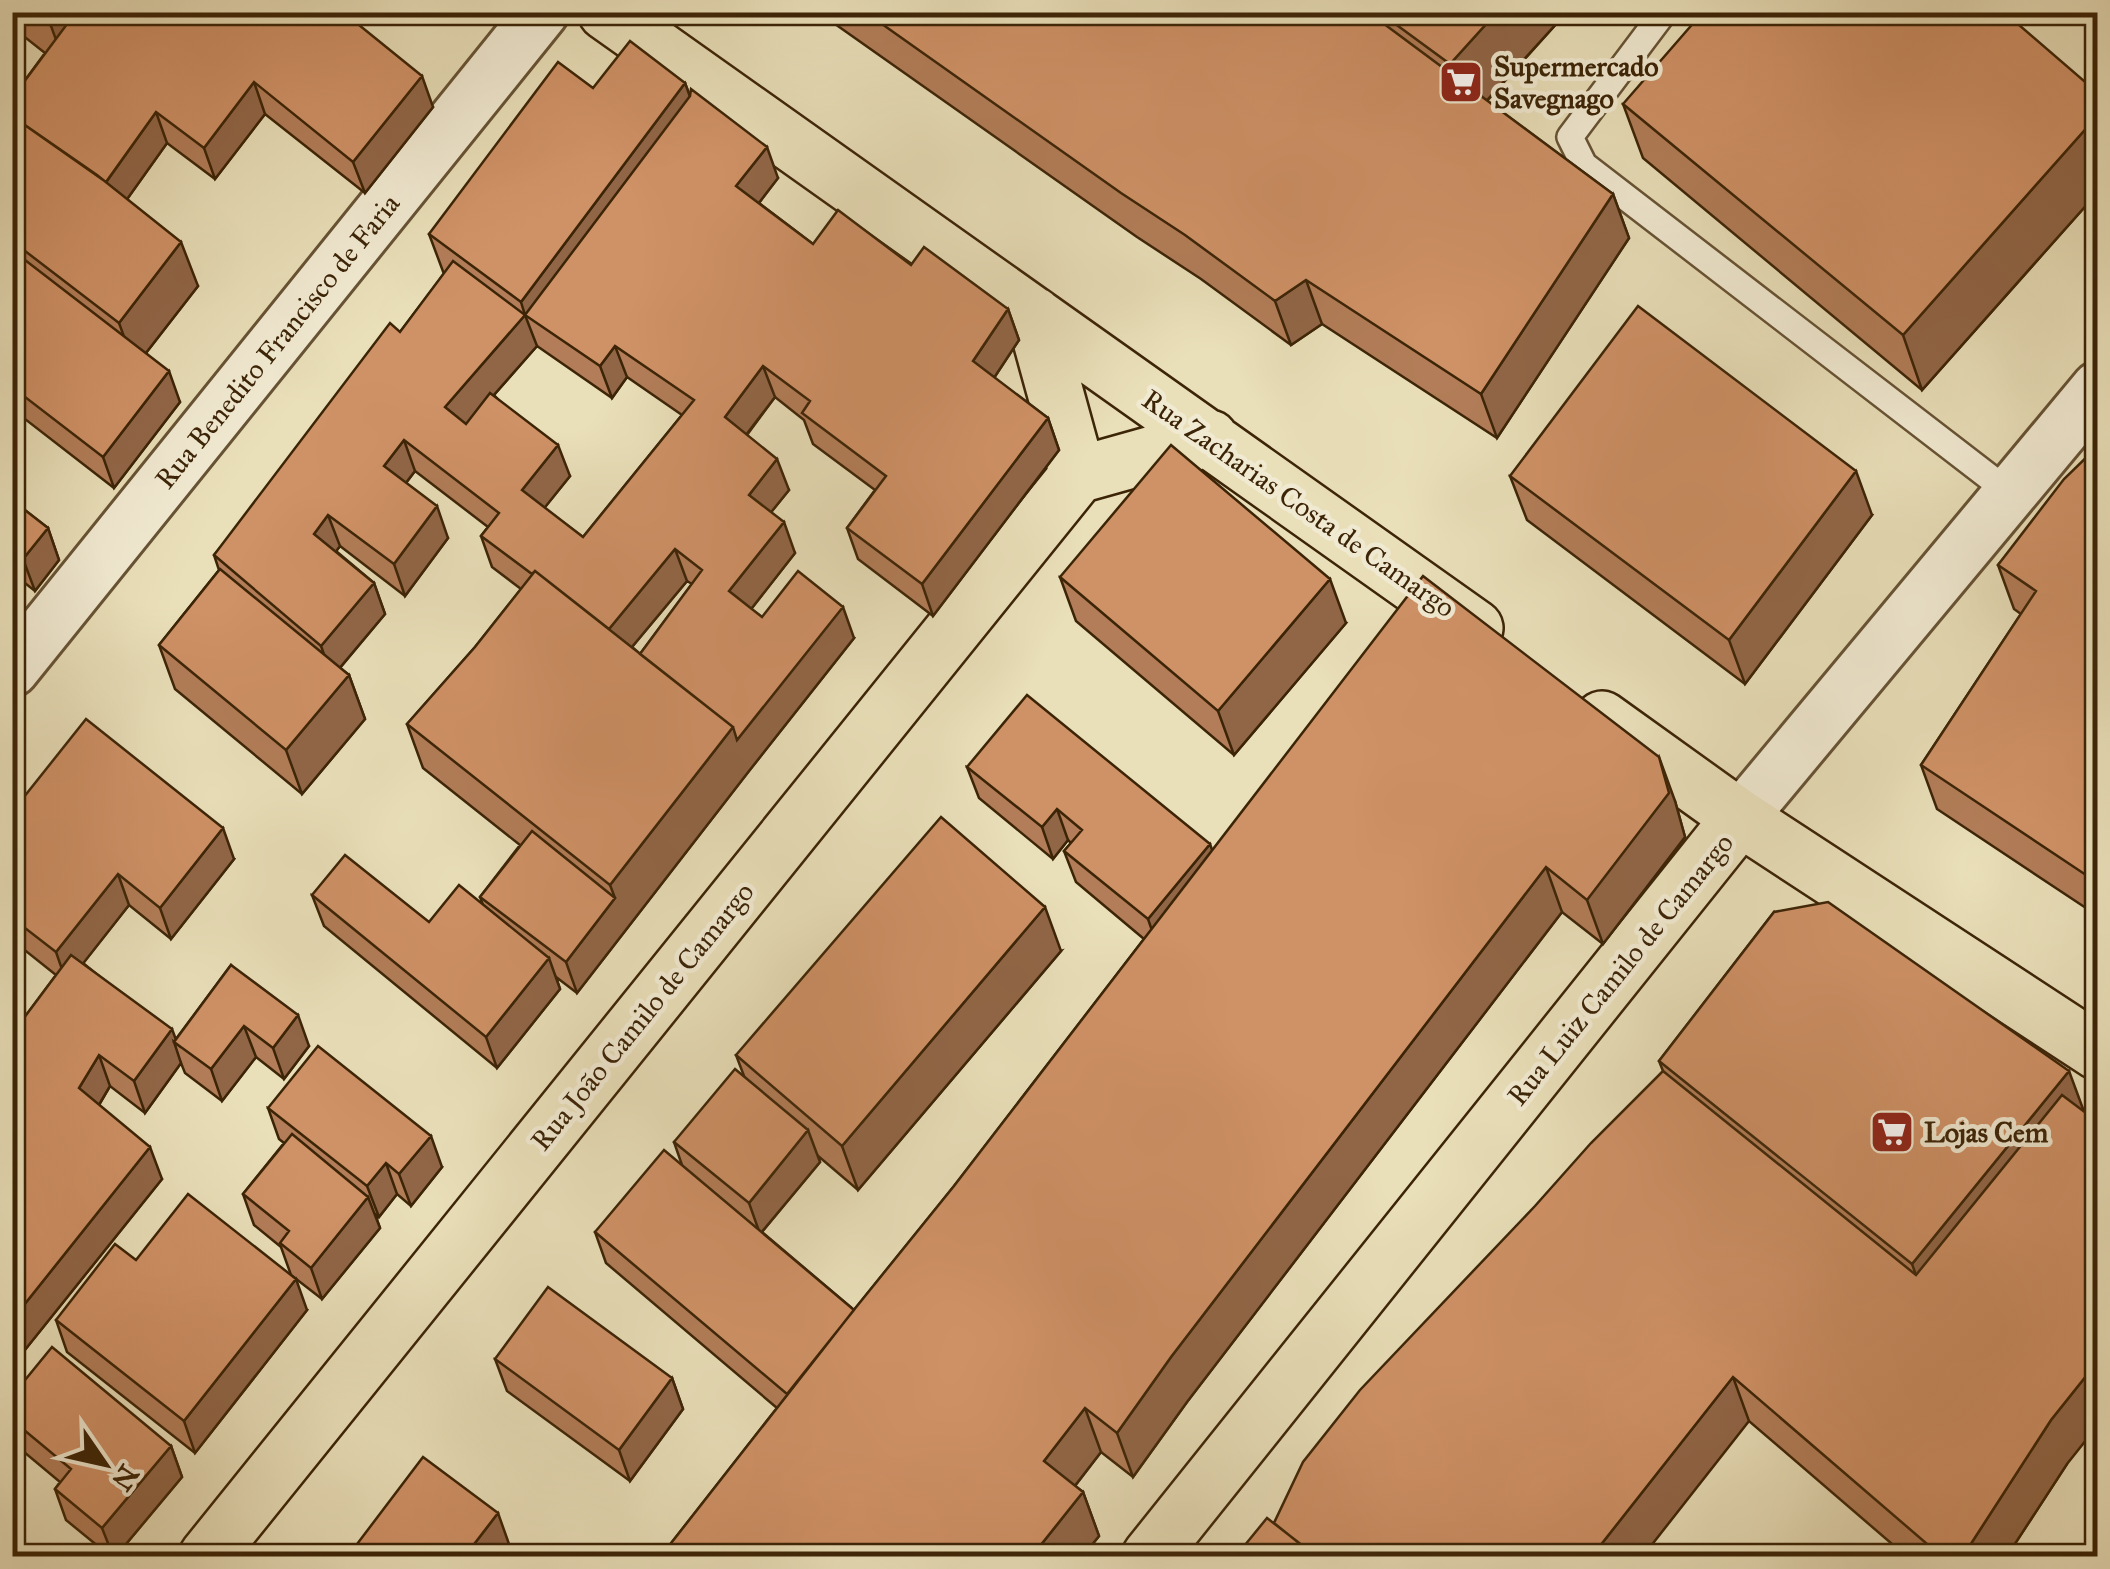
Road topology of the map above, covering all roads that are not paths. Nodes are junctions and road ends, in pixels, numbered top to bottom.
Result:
1 (542, 12) edge
2 (606, 12) edge
3 (1664, 12) edge
4 (1034, 315) junction
5 (2098, 388) edge
6 (1210, 438) junction
7 (1078, 474) junction
8 (2010, 493) junction
9 (1515, 657) edge
10 (12, 670) edge
11 (1564, 692) edge
12 (1740, 818) junction
13 (2098, 1052) edge
14 (207, 1556) edge
15 (1150, 1556) edge

1 - 10 street, Rua Benedito Francisco de Faria
2 - 4 main road, Rua Zacharias Costa de Camargo
3 - 8 lane
4 - 6 main road, Rua Zacharias Costa de Camargo
4 - 7 main road
5 - 8 street, Rua Luiz Camilo de Camargo
6 - 7 main road
6 - 9 main road, Rua Zacharias Costa de Camargo
7 - 14 main road, Rua João Camilo de Camargo
8 - 12 street, Rua Luiz Camilo de Camargo
11 - 12 main road
12 - 13 main road
12 - 15 main road, Rua Luiz Camilo de Camargo

